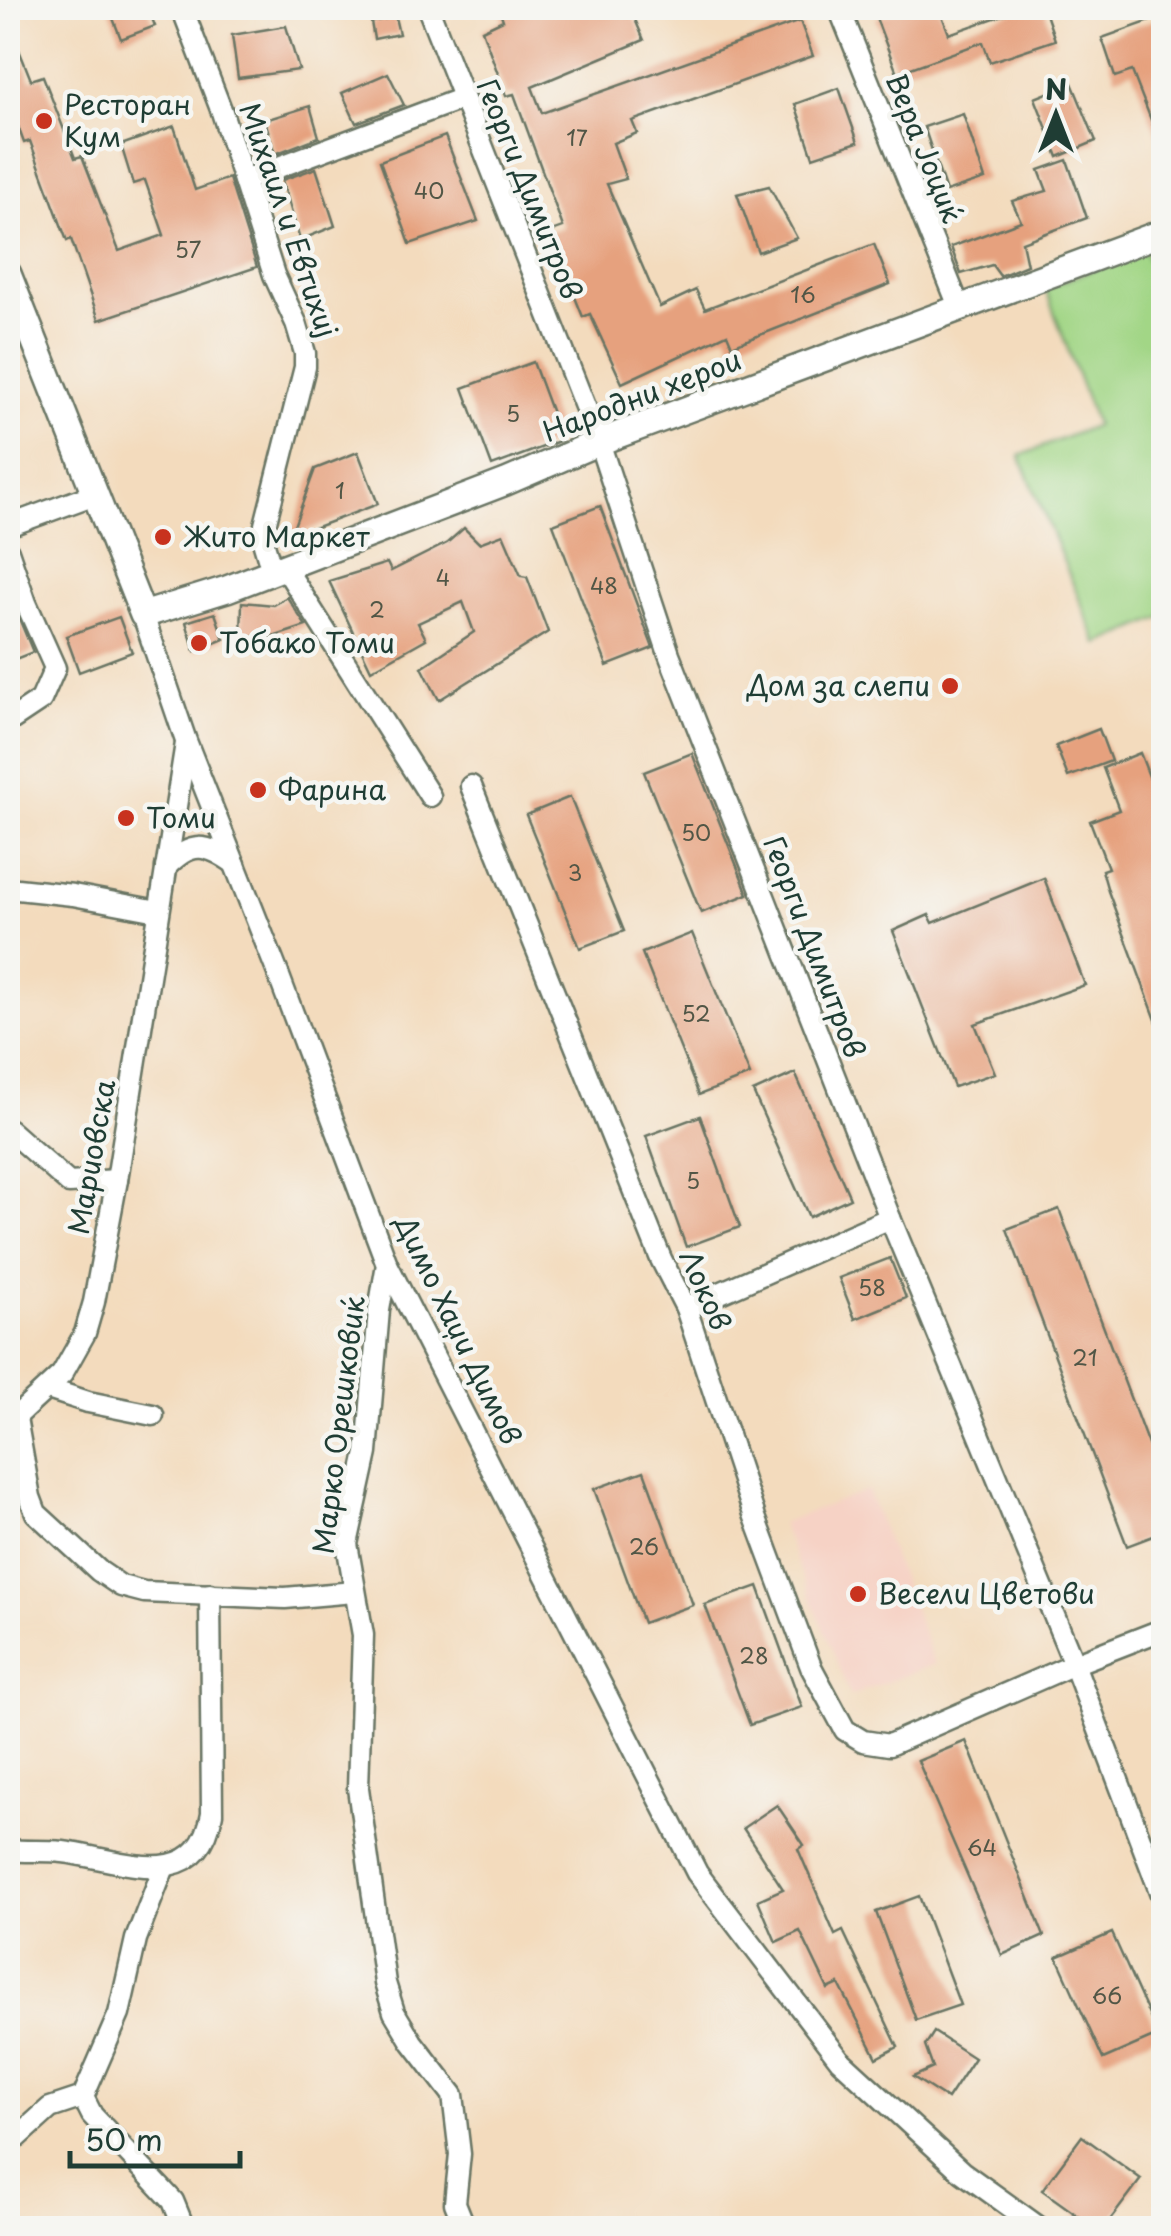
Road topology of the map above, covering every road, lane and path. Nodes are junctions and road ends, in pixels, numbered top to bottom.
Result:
1 (182, 8) edge
2 (428, 8) edge
3 (839, 8) edge
4 (463, 98) junction
5 (244, 180) junction
6 (1164, 232) edge
7 (8, 274) edge
8 (960, 308) junction
9 (599, 442) junction
10 (95, 494) junction
11 (8, 526) edge
12 (8, 551) edge
13 (278, 568) junction
14 (143, 615) junction
15 (8, 722) edge
16 (186, 741) junction
17 (472, 786) dead end
18 (430, 796) dead end
19 (234, 864) junction
20 (165, 869) junction
21 (8, 888) edge
22 (158, 911) junction
23 (8, 1129) edge
24 (117, 1180) junction
25 (890, 1218) junction
26 (387, 1264) junction
27 (686, 1308) junction
28 (48, 1390) junction
29 (152, 1415) dead end
30 (12, 1421) edge
31 (24, 1468) junction
32 (8, 1491) edge
33 (354, 1592) junction
34 (210, 1594) junction
35 (1164, 1629) edge
36 (1074, 1664) junction
37 (8, 1850) edge
38 (164, 1867) junction
39 (1164, 1902) edge
40 (83, 2097) junction
41 (8, 2146) edge
42 (455, 2203) junction
43 (184, 2228) edge
44 (446, 2228) edge
45 (465, 2228) edge
46 (1040, 2228) edge

1 - 5 street, Михаил и Евтихиј
2 - 4 street, Георги Димитров
3 - 8 street, Вера Јоциќ
4 - 5 street
4 - 9 street, Георги Димитров
5 - 13 street, Михаил и Евтихиј
6 - 8 street, Народни херои
7 - 10 street, Димо Хаџи Димов
8 - 9 street, Народни херои
9 - 13 street, Народни херои
9 - 25 street, Георги Димитров
10 - 11 street
10 - 14 street, Димо Хаџи Димов
12 - 15 street
13 - 14 street, Народни херои
13 - 18 street
14 - 16 street, Димо Хаџи Димов
16 - 19 street, Димо Хаџи Димов
16 - 20 street, Мариовска
17 - 27 street, Локов
19 - 20 street
19 - 26 street, Димо Хаџи Димов
20 - 22 street, Мариовска
21 - 22 street
22 - 24 street, Мариовска
23 - 24 street
24 - 28 street, Мариовска
25 - 27 street
25 - 36 street, Георги Димитров
26 - 33 street, Марко Орешковиќ
26 - 46 street, Димо Хаџи Димов
27 - 36 street, Локов
28 - 29 street
28 - 30 street, Мариовска
30 - 31 street, Марко Орешковиќ
31 - 32 street
31 - 34 street, Марко Орешковиќ
33 - 34 street, Марко Орешковиќ
33 - 42 street, Марко Орешковиќ
34 - 38 street
35 - 36 street
36 - 39 street, Георги Димитров
37 - 38 street
38 - 40 street
40 - 41 street
40 - 43 street
42 - 44 street
42 - 45 street, Марко Орешковиќ

